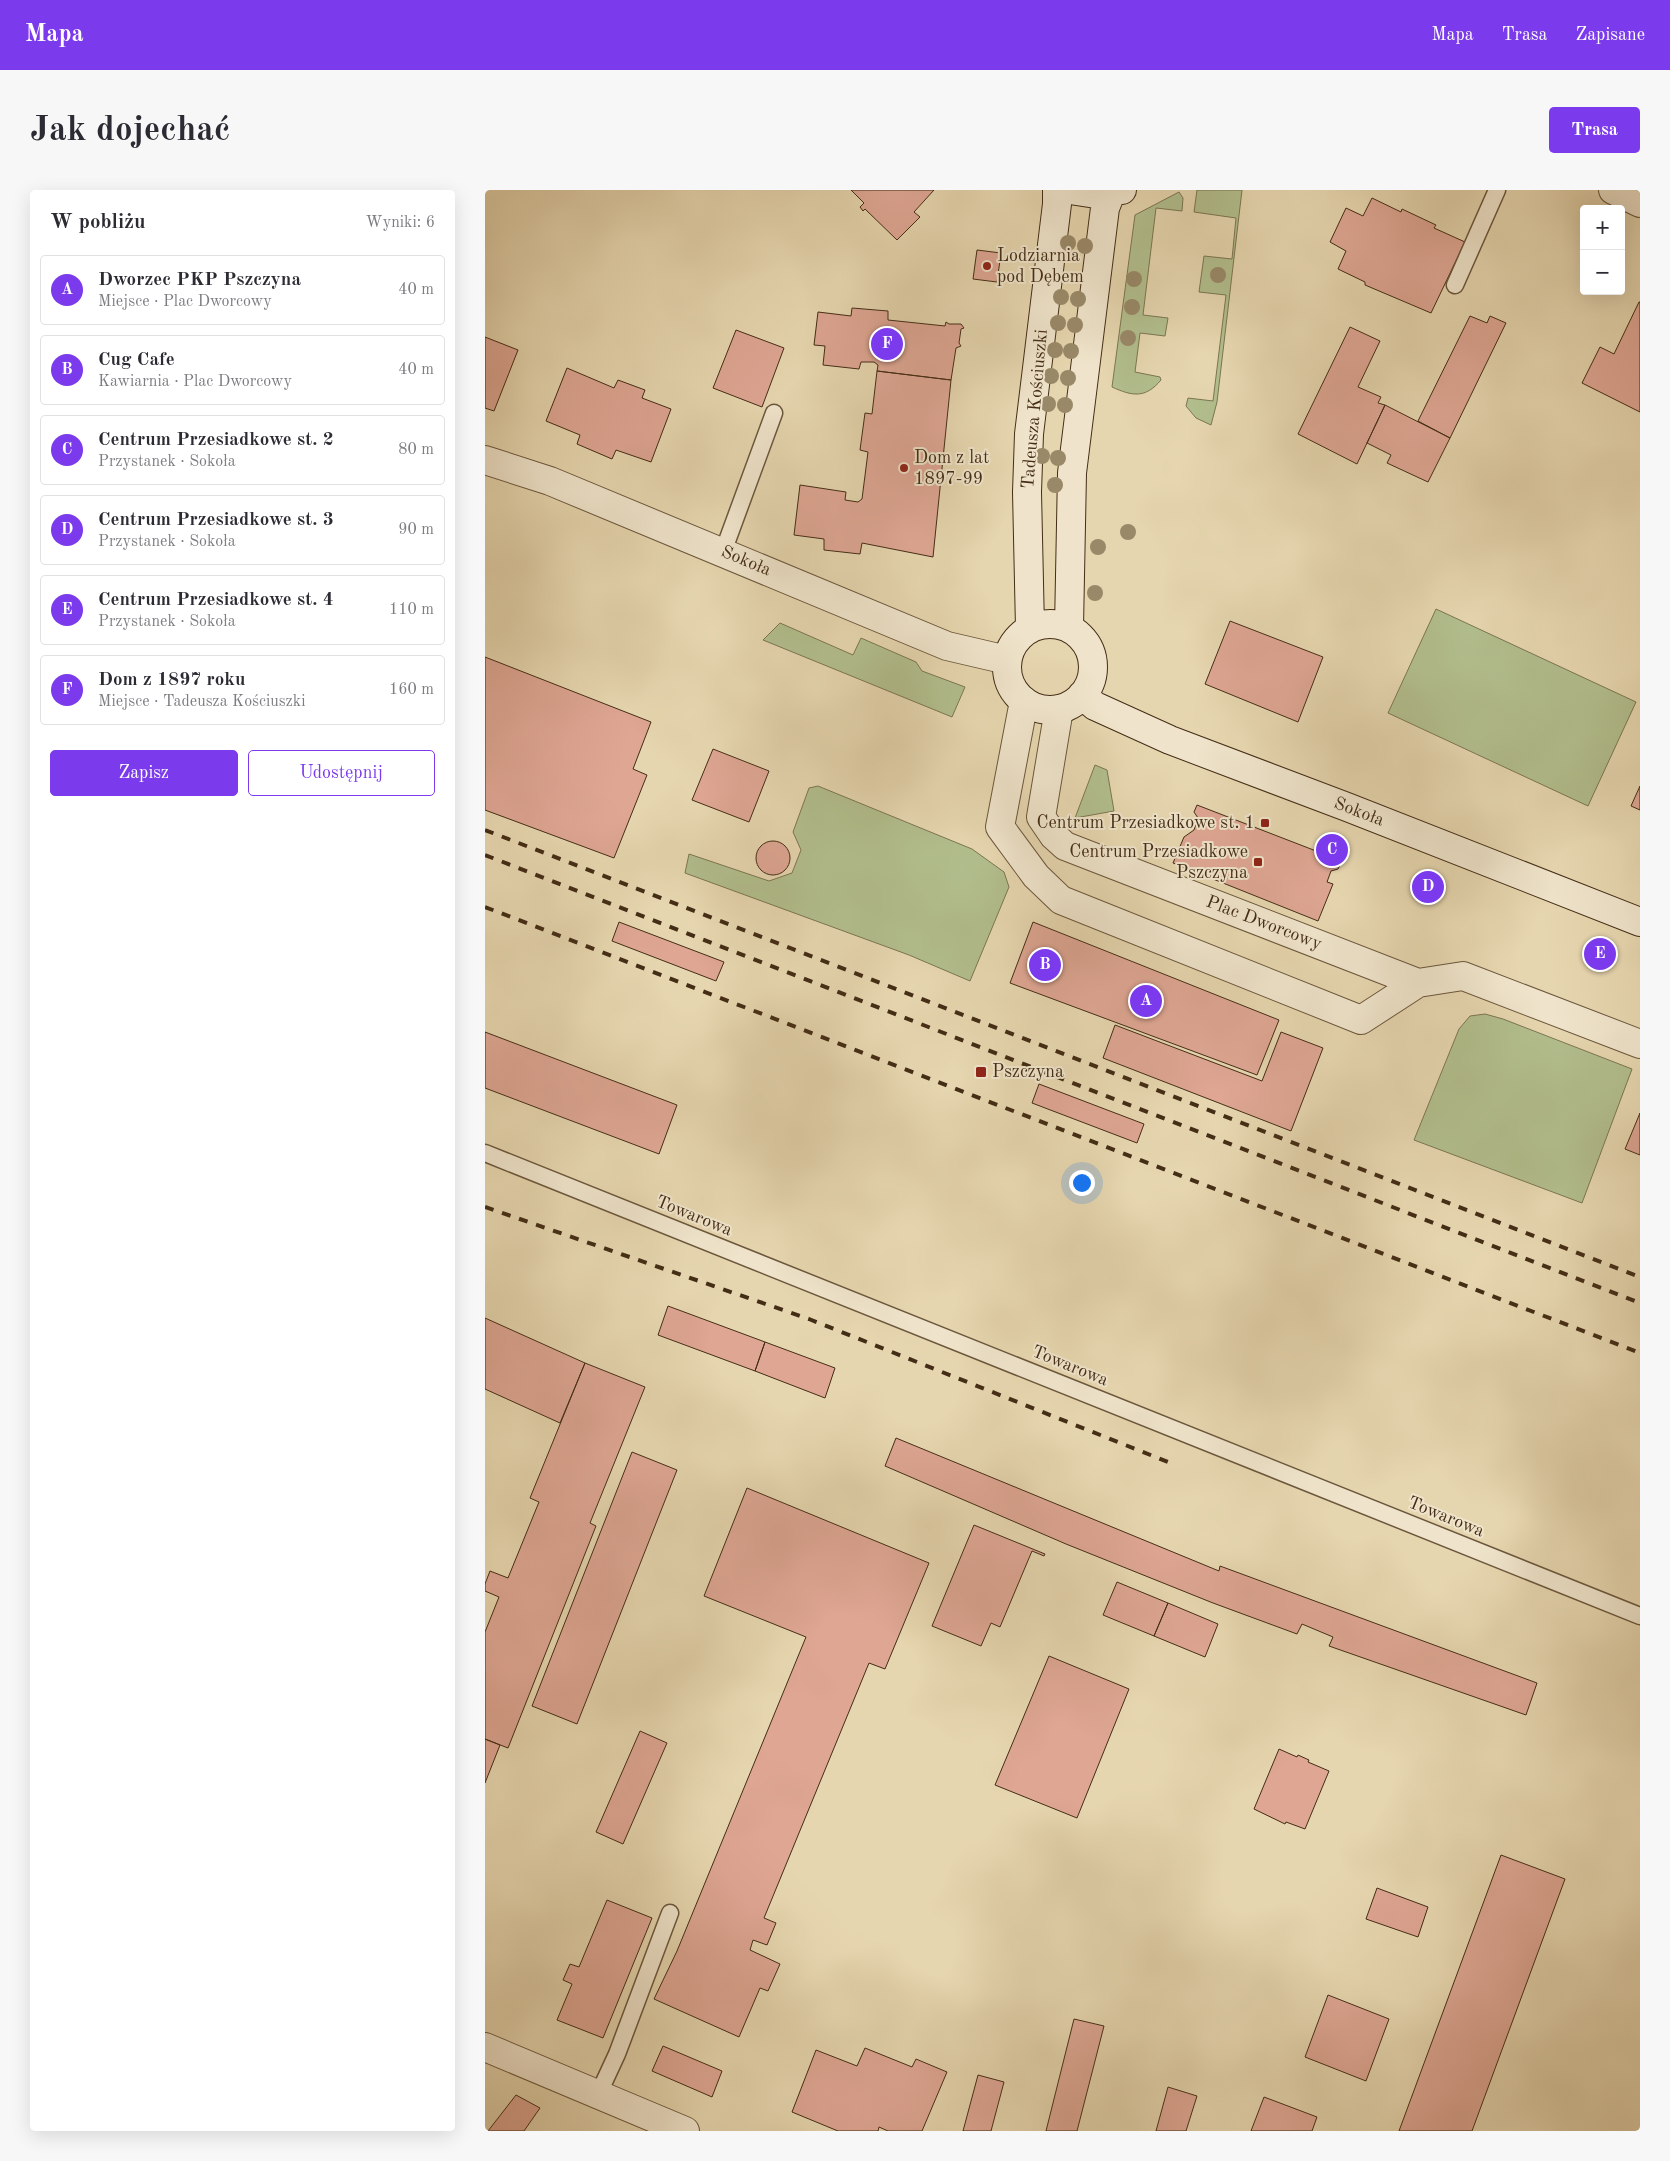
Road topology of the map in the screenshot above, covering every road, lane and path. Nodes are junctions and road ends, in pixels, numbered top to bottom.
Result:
1 (1057, 190) edge
2 (1069, 190) edge
3 (1497, 190) edge
4 (1613, 190) edge
5 (1117, 191) edge
6 (1640, 203) edge
7 (1455, 285) dead end
8 (774, 413) dead end
9 (485, 460) edge
10 (723, 552) junction
11 (1069, 627) junction
12 (1030, 628) junction
13 (1007, 660) junction
14 (1083, 695) junction
15 (1024, 701) junction
16 (1059, 709) junction
17 (1640, 922) edge
18 (1418, 983) junction
19 (1640, 1044) edge
20 (485, 1153) edge
21 (1640, 1616) edge
22 (670, 1913) dead end
23 (485, 2047) edge
24 (598, 2095) junction
25 (685, 2131) edge

1 - 12 street, Tadeusza Kościuszki
2 - 5 street
3 - 7 lane
4 - 6 street
5 - 11 street
8 - 10 lane
9 - 10 street, Sokoła
10 - 13 street, Sokoła
11 - 12 street
11 - 14 street
12 - 13 street
13 - 15 street
14 - 16 street
14 - 17 street, Sokoła
15 - 16 street
15 - 18 street
16 - 18 street, Plac Dworcowy
18 - 19 street
20 - 21 lane, Towarowa
22 - 24 lane
23 - 24 street
24 - 25 street

